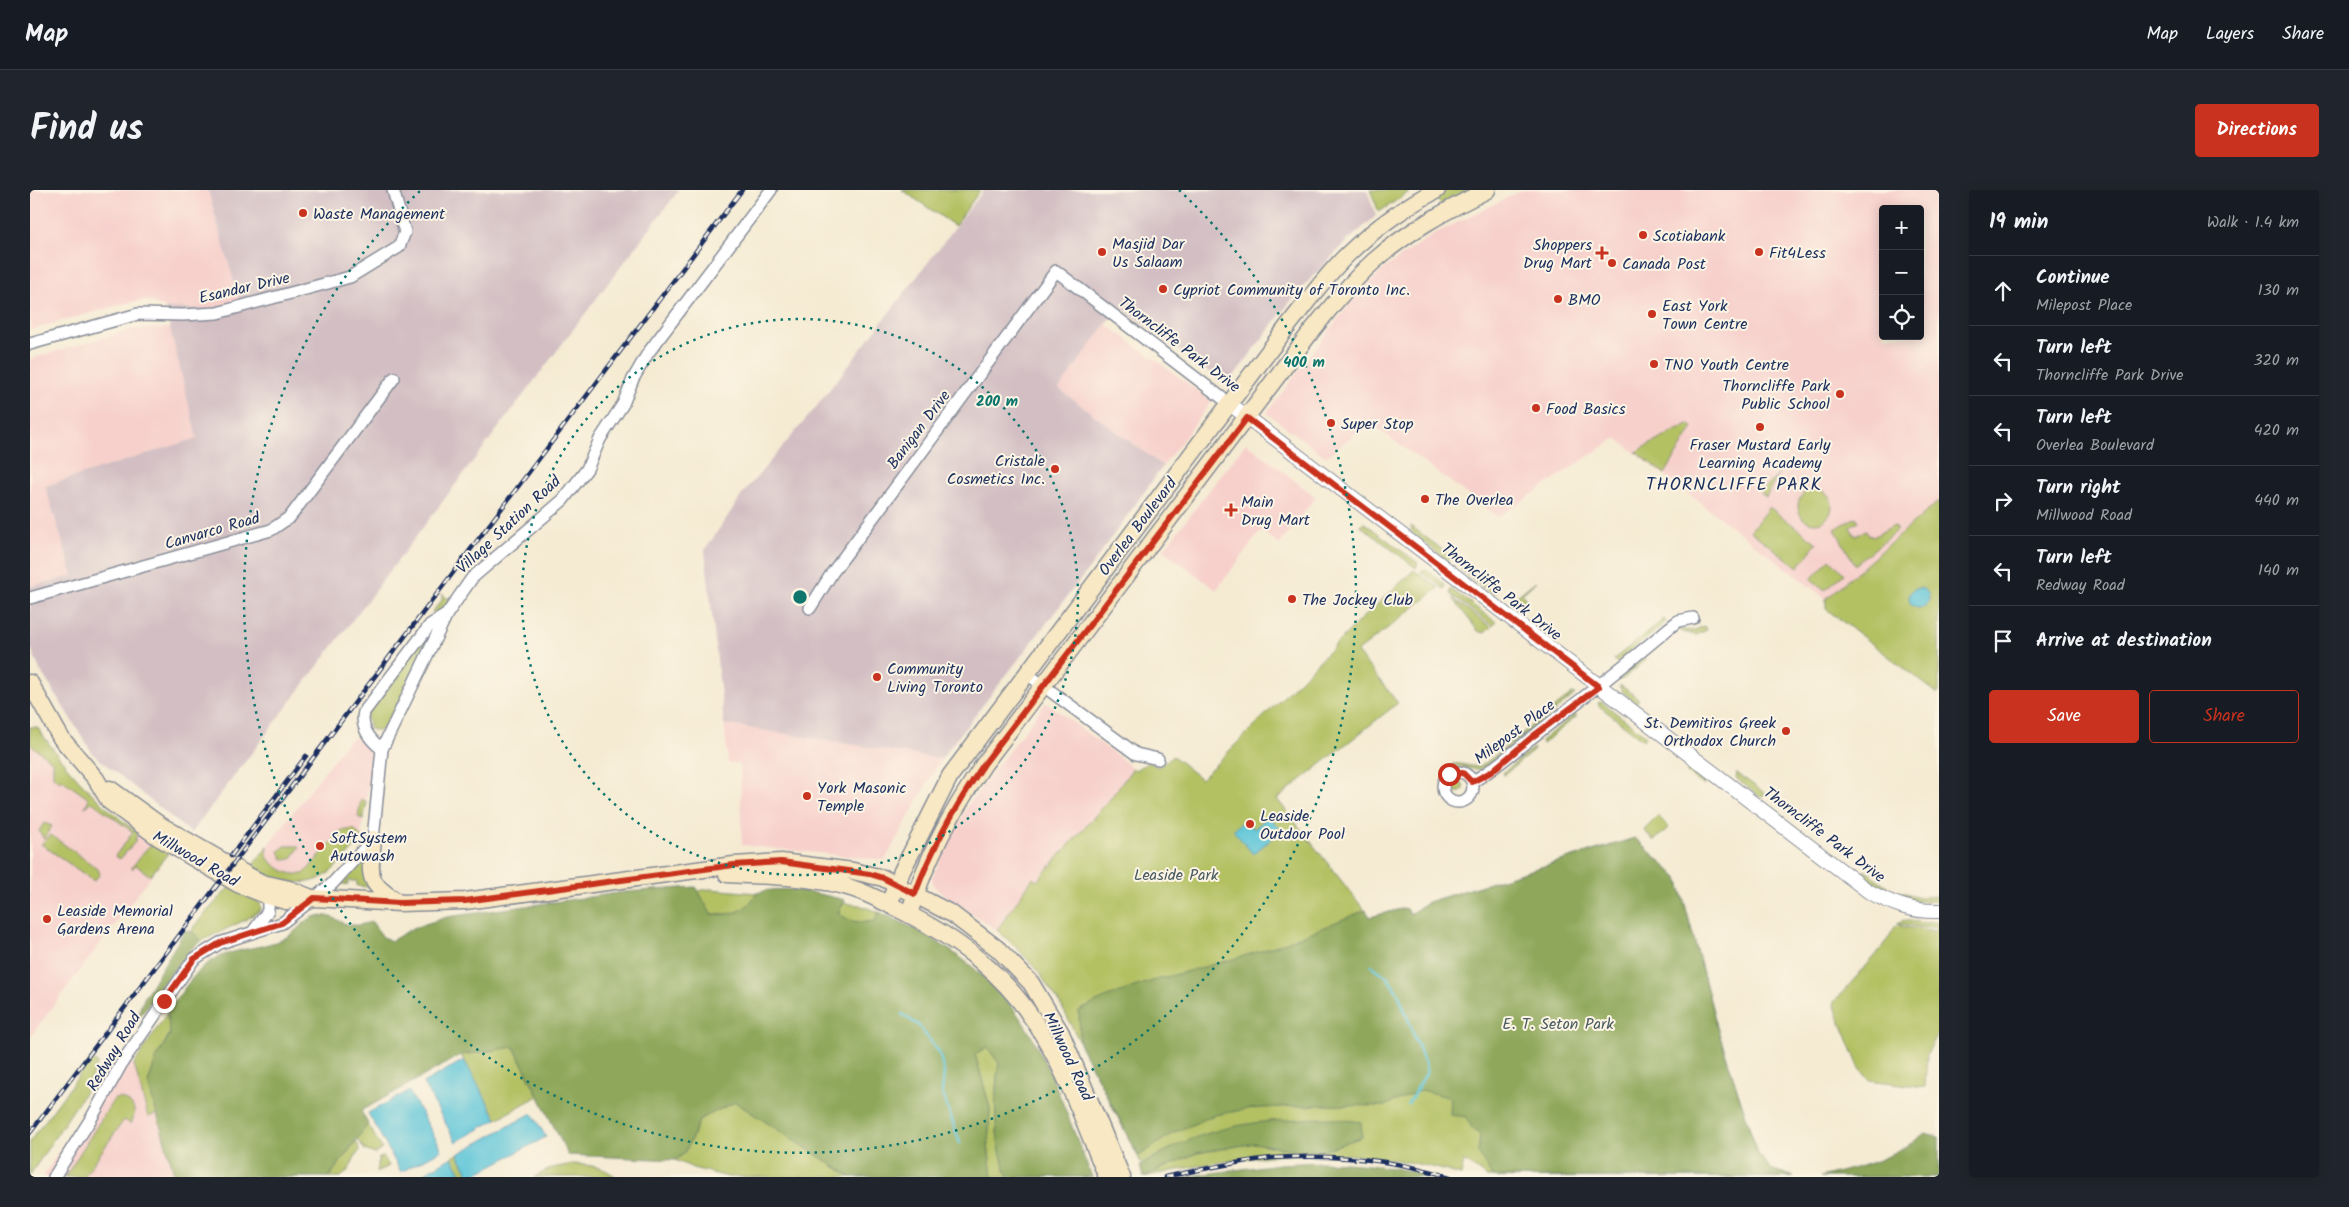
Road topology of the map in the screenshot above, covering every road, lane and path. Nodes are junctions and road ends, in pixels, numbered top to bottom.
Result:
1 (393, 190) edge
2 (771, 190) edge
3 (1438, 190) edge
4 (1487, 190) edge
5 (1056, 271) joint
6 (30, 344) edge
7 (394, 378) dead end
8 (1230, 404) junction
9 (1247, 418) junction
10 (30, 598) edge
11 (810, 608) dead end
12 (447, 614) junction
13 (1694, 618) dead end
14 (1026, 673) junction
15 (1044, 687) junction
16 (1599, 687) junction
17 (32, 693) edge
18 (382, 749) junction
19 (1158, 759) dead end
20 (96, 780) junction
21 (1472, 782) dead end
22 (373, 839) junction
23 (688, 872) junction
24 (897, 884) junction
25 (915, 894) junction
26 (268, 896) junction
27 (314, 898) junction
28 (400, 903) junction
29 (889, 904) junction
30 (1939, 911) edge
31 (909, 914) junction
32 (252, 933) junction
33 (1078, 1090) junction
34 (54, 1177) edge
35 (1107, 1177) edge
36 (1122, 1177) edge

1 - 6 street, Esandar Drive
2 - 12 street, Village Station Road
3 - 8 main road, Overlea Boulevard
4 - 9 main road, Overlea Boulevard
5 - 8 street, Thorncliffe Park Drive
5 - 11 street, Banigan Drive
7 - 10 street, Canvarco Road
8 - 9 street, Thorncliffe Park Drive
8 - 14 main road, Overlea Boulevard
9 - 15 main road, Overlea Boulevard
9 - 16 street, Thorncliffe Park Drive
12 - 18 street, Village Station Road
12 - 18 street
13 - 16 street, Milepost Place
14 - 15 street
14 - 24 main road, Overlea Boulevard
15 - 19 street
15 - 25 main road, Overlea Boulevard
16 - 21 street, Milepost Place
16 - 30 street, Thorncliffe Park Drive
17 - 20 main road, Millwood Road
18 - 22 street, Village Station Road
20 - 26 main road, Millwood Road
20 - 27 main road, Millwood Road
22 - 27 street
22 - 28 main road
23 - 24 main road, Millwood Road
23 - 28 main road, Millwood Road
23 - 29 main road, Millwood Road
24 - 25 main road, Millwood Road
24 - 29 main road, Overlea Boulevard
25 - 31 main road, Overlea Boulevard
25 - 33 main road, Millwood Road
26 - 27 main road, Millwood Road
26 - 32 street
27 - 28 main road, Millwood Road
27 - 32 street, Redway Road
29 - 31 main road, Millwood Road
31 - 33 main road, Millwood Road
32 - 34 street, Redway Road
33 - 35 main road, Millwood Road
33 - 36 main road, Millwood Road

